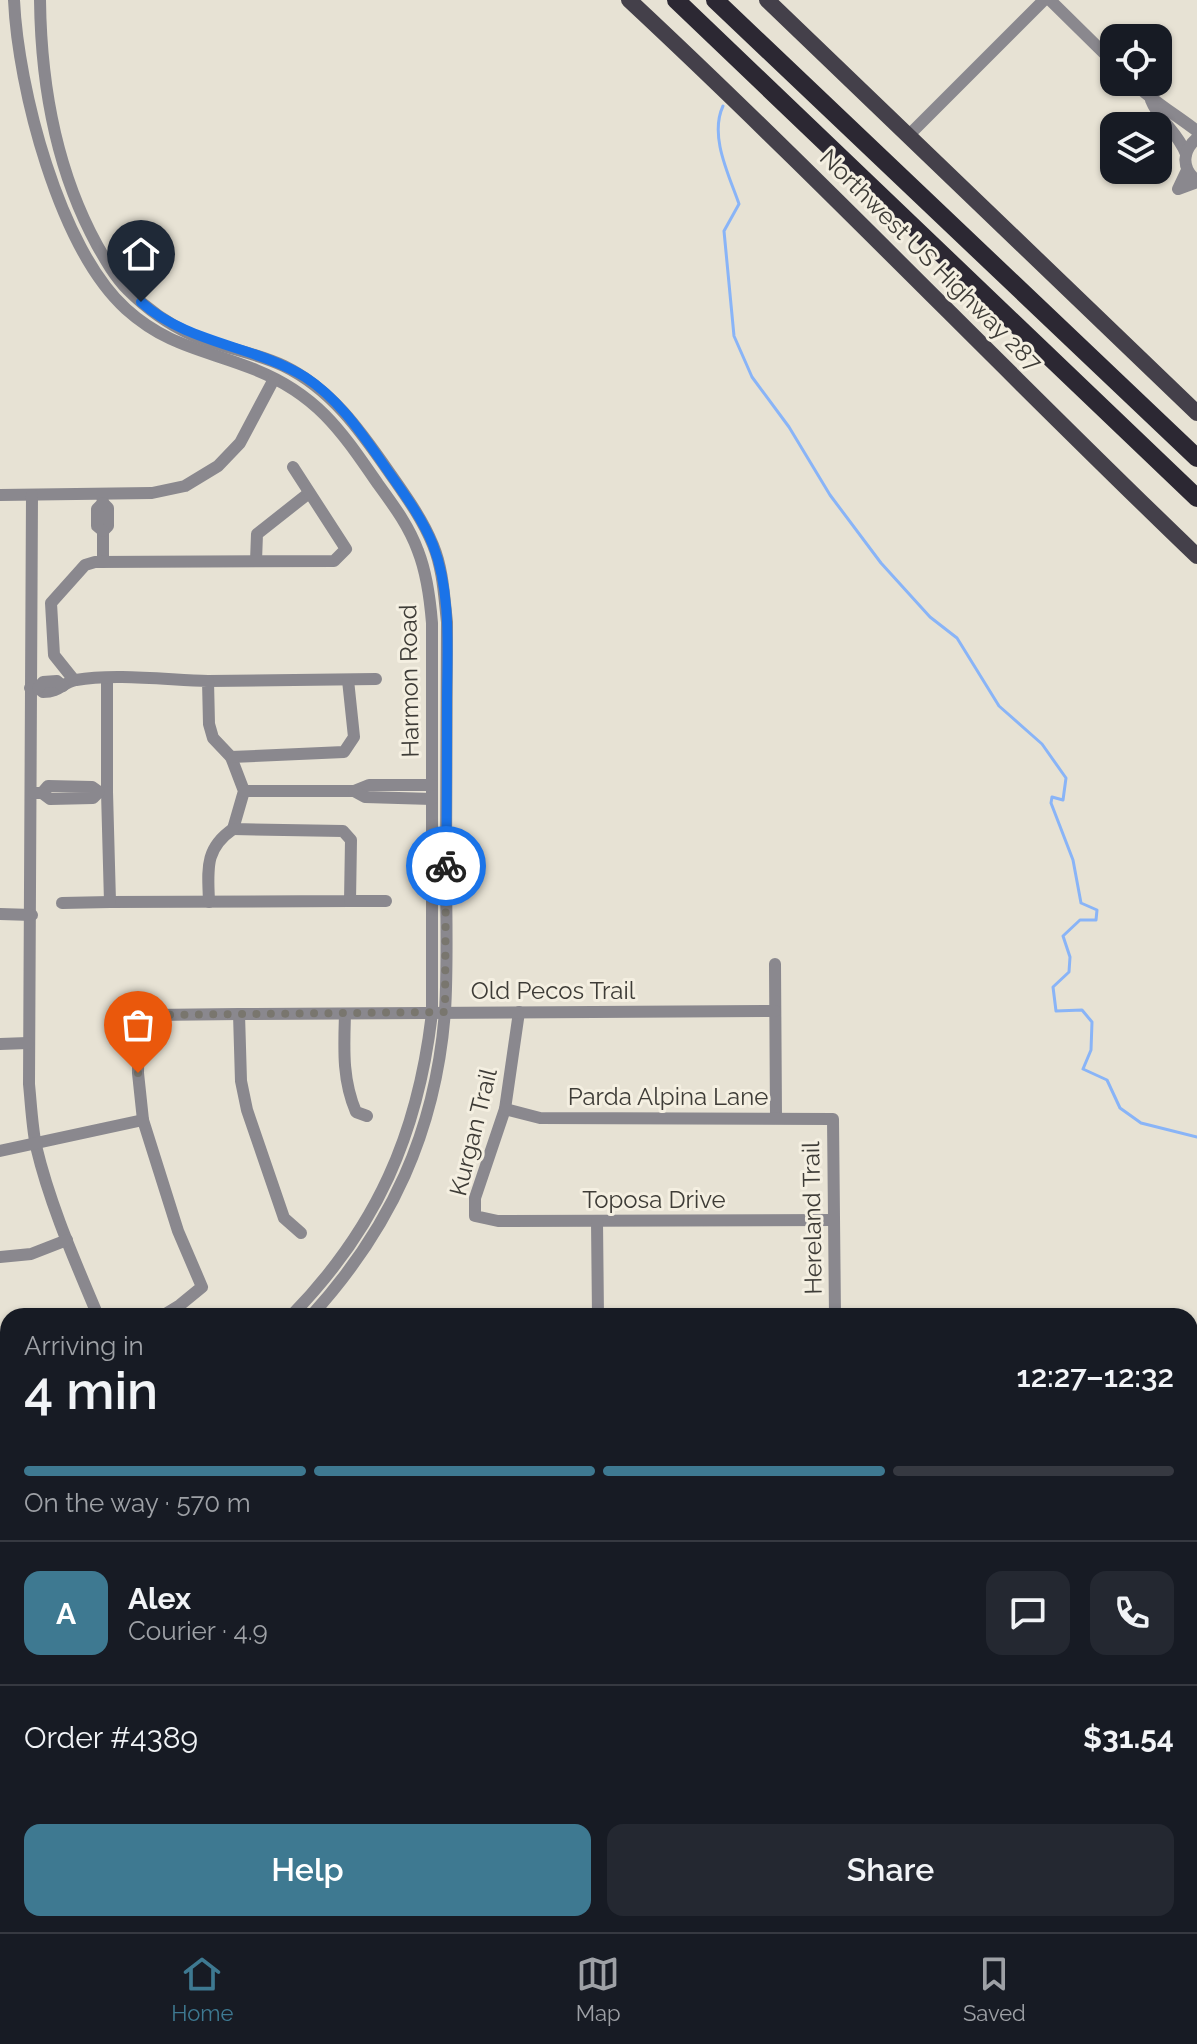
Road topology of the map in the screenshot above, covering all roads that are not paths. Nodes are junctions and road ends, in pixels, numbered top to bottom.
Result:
1 (14, 0) edge
2 (40, 0) edge
3 (629, 0) edge
4 (676, 0) edge
5 (715, 0) edge
6 (767, 0) edge
7 (1047, 0) edge
8 (1100, 50) edge
9 (1147, 96) edge
10 (1151, 100) junction
11 (1197, 131) edge
12 (908, 136) junction
13 (1197, 138) edge
14 (1186, 154) junction
15 (1197, 182) edge
16 (274, 379) junction
17 (1197, 413) edge
18 (1197, 458) edge
19 (293, 467) dead end
20 (309, 493) junction
21 (0, 495) edge
22 (32, 495) junction
23 (102, 498) junction
24 (1197, 498) edge
25 (1197, 556) edge
26 (256, 561) junction
27 (103, 562) junction
28 (107, 678) junction
29 (376, 679) dead end
30 (348, 680) junction
31 (208, 681) junction
32 (68, 683) junction
33 (34, 688) junction
34 (231, 757) junction
35 (244, 791) junction
36 (103, 792) junction
37 (432, 792) junction
38 (36, 793) junction
39 (233, 829) junction
40 (350, 901) junction
41 (386, 901) dead end
42 (110, 902) junction
43 (209, 902) junction
44 (62, 903) dead end
45 (0, 914) edge
46 (32, 915) junction
47 (775, 964) dead end
48 (775, 1011) junction
49 (438, 1012) junction
50 (519, 1012) junction
51 (239, 1014) junction
52 (345, 1014) junction
53 (28, 1043) junction
54 (0, 1044) edge
55 (505, 1109) junction
56 (367, 1116) dead end
57 (776, 1117) junction
58 (833, 1119) joint
59 (143, 1120) junction
60 (36, 1144) junction
61 (0, 1151) edge
62 (475, 1216) joint
63 (834, 1220) junction
64 (597, 1221) junction
65 (301, 1233) dead end
66 (67, 1240) junction
67 (0, 1257) edge
68 (95, 1308) edge
69 (175, 1308) edge
70 (299, 1308) edge
71 (318, 1308) edge
72 (598, 1308) edge
73 (835, 1308) edge

1 - 16 street, Harmon Road
2 - 49 street, Harmon Road
3 - 25 main road, Northwest US Highway 287
4 - 24 highway
5 - 18 highway
6 - 12 main road
7 - 8 street
7 - 12 street
9 - 10 street
10 - 11 street
10 - 14 street
12 - 17 main road
13 - 14 street
14 - 15 street
16 - 23 street
16 - 37 street, Harmon Road
19 - 20 street
20 - 26 street
20 - 26 street
21 - 22 street
22 - 23 street
22 - 33 street
23 - 27 street
26 - 27 street
27 - 32 street
28 - 31 street
28 - 32 street
28 - 36 street
29 - 30 street
30 - 31 street
30 - 34 street
31 - 34 street
32 - 33 street
33 - 38 street
34 - 35 street
35 - 37 street
35 - 39 street
36 - 38 street
36 - 42 street
37 - 49 street, Harmon Road
38 - 46 street
39 - 40 street
39 - 43 street
40 - 41 street
40 - 43 street
42 - 43 street
42 - 44 street
45 - 46 street
46 - 53 street
47 - 48 street
48 - 50 street, Old Pecos Trail
48 - 57 street
49 - 50 street, Old Pecos Trail
49 - 52 street, Old Pecos Trail
49 - 70 street
49 - 71 street
50 - 55 street, Kurgan Trail
51 - 52 street, Old Pecos Trail
51 - 59 street, Old Pecos Trail
51 - 65 street
52 - 56 street
53 - 54 street
53 - 60 street
55 - 57 street, Parda Alpina Lane
55 - 62 street, Kurgan Trail
57 - 58 street, Parda Alpina Lane
58 - 63 street, Hereland Trail
59 - 60 street
59 - 69 street
60 - 61 street
60 - 66 street
62 - 64 street, Toposa Drive
63 - 64 street, Toposa Drive
63 - 73 street, Hereland Trail
64 - 72 street
66 - 67 street
66 - 68 street

